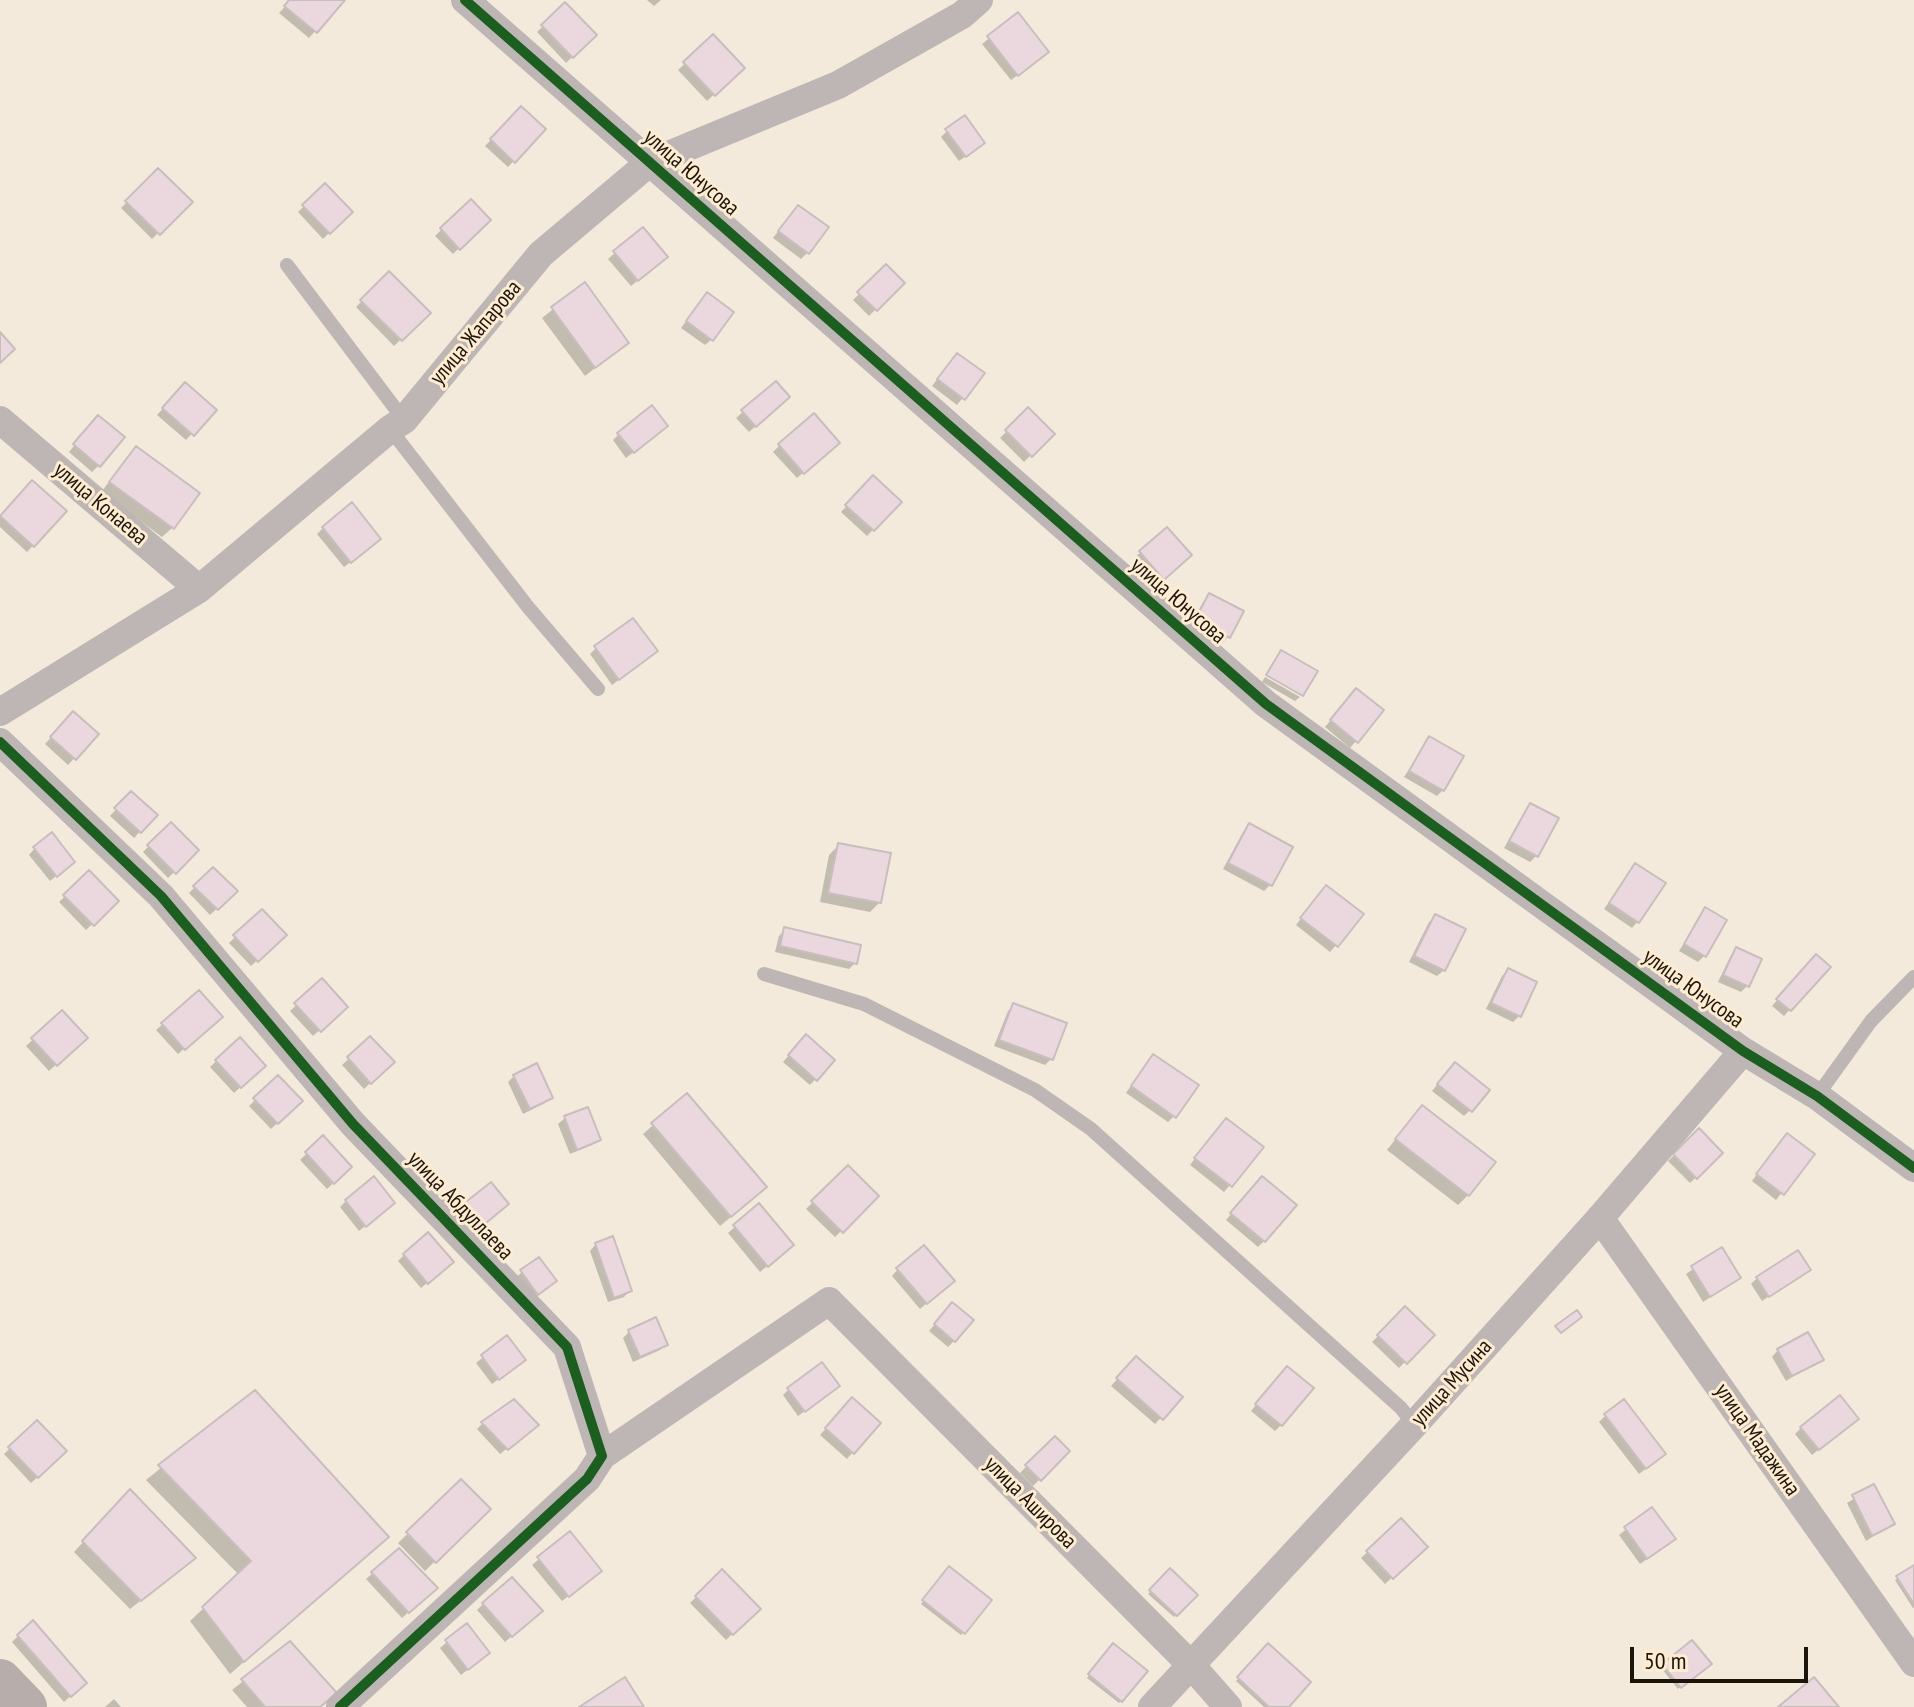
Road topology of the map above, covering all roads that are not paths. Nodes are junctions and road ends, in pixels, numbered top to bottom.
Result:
1 (465, 0) edge
2 (979, 0) edge
3 (649, 163) junction
4 (287, 265) dead end
5 (0, 420) edge
6 (397, 425) junction
7 (199, 589) junction
8 (598, 689) dead end
9 (0, 712) edge
10 (0, 742) edge
11 (764, 974) dead end
12 (1914, 977) edge
13 (1743, 1051) junction
14 (1817, 1096) junction
15 (1914, 1168) edge
16 (1600, 1218) junction
17 (1414, 1425) junction
18 (602, 1456) junction
19 (1914, 1663) edge
20 (1191, 1665) junction
21 (0, 1681) edge
22 (25, 1707) edge
23 (340, 1707) edge
24 (1152, 1707) edge
25 (1228, 1707) edge

1 - 3 street, улица Юнусова
2 - 3 street, улица Жапарова
3 - 6 street, улица Жапарова
3 - 13 street, улица Юнусова
4 - 6 lane
5 - 7 street, улица Конаева
6 - 7 street, улица Жапарова
6 - 8 lane
7 - 9 street, улица Жапарова
10 - 18 street, улица Абдуллаева
11 - 17 lane
12 - 14 lane
13 - 14 street, улица Юнусова
13 - 16 street, улица Мусина
14 - 15 street, улица Юнусова
16 - 17 street, улица Мусина
16 - 19 street, улица Мадажина
17 - 20 street, улица Мусина
18 - 20 street, улица Аширова
18 - 23 street
20 - 24 street, улица Мусина
20 - 25 street, улица Аширова
21 - 22 main road

